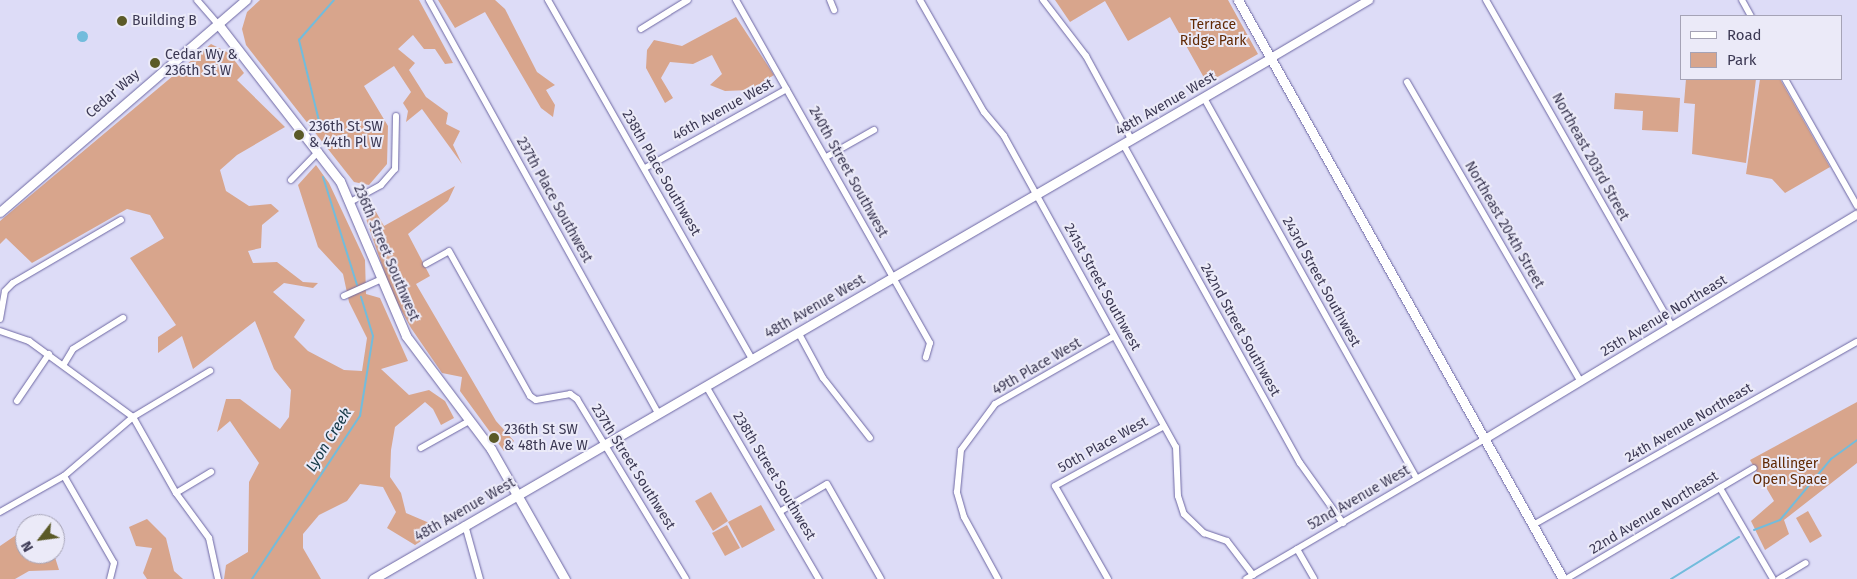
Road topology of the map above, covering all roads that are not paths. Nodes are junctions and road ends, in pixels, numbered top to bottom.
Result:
1 (197, 0) edge
2 (246, 0) edge
3 (429, 0) edge
4 (548, 0) edge
5 (688, 0) edge
6 (736, 0) edge
7 (830, 0) edge
8 (920, 0) edge
9 (1043, 0) edge
10 (1238, 0) edge
11 (1486, 0) edge
12 (1742, 0) edge
13 (1364, 1) edge
14 (834, 10) dead end
15 (1750, 15) edge
16 (218, 24) junction
17 (641, 29) dead end
18 (1271, 58) junction
19 (1786, 80) edge
20 (1407, 82) dead end
21 (787, 89) junction
22 (1204, 98) junction
23 (396, 116) dead end
24 (874, 130) dead end
25 (1127, 141) junction
26 (319, 151) junction
27 (828, 156) junction
28 (645, 168) junction
29 (291, 180) dead end
30 (1036, 194) junction
31 (352, 201) junction
32 (1857, 206) edge
33 (0, 212) edge
34 (1857, 215) edge
35 (121, 220) dead end
36 (426, 264) dead end
37 (894, 278) junction
38 (382, 279) junction
39 (344, 296) dead end
40 (122, 318) dead end
41 (0, 319) edge
42 (1672, 326) junction
43 (0, 331) edge
44 (798, 332) junction
45 (1114, 336) junction
46 (1857, 342) edge
47 (48, 354) junction
48 (926, 357) dead end
49 (752, 359) junction
50 (64, 364) junction
51 (210, 372) dead end
52 (1580, 381) junction
53 (706, 386) junction
54 (16, 400) dead end
55 (658, 413) junction
56 (133, 417) junction
57 (472, 420) junction
58 (1164, 426) junction
59 (870, 438) dead end
60 (1485, 439) junction
61 (608, 443) junction
62 (421, 448) dead end
63 (1754, 468) dead end
64 (211, 472) dead end
65 (64, 476) junction
66 (1417, 479) junction
67 (1720, 488) junction
68 (176, 492) junction
69 (518, 495) junction
70 (780, 511) junction
71 (0, 512) edge
72 (1343, 523) junction
73 (1533, 525) junction
74 (465, 526) junction
75 (1296, 549) junction
76 (1806, 563) dead end
77 (1253, 575) junction
78 (110, 579) edge
79 (218, 579) edge
80 (373, 579) edge
81 (480, 579) edge
82 (565, 579) edge
83 (686, 579) edge
84 (819, 579) edge
85 (881, 579) edge
86 (998, 579) edge
87 (1108, 579) edge
88 (1246, 579) edge
89 (1314, 579) edge
90 (1564, 579) edge
91 (1773, 579) edge
92 (1780, 579) edge

1 - 16 street, 236th Street Southwest
2 - 16 main road, Cedar Way
3 - 55 street, 237th Place Southwest
4 - 28 street, 238th Place Southwest
5 - 17 street
6 - 21 street, 240th Street Southwest
7 - 14 street
8 - 30 street, 241st Street Southwest
9 - 25 street, 242nd Street Southwest
10 - 18 main road
11 - 42 street, Northeast 203rd Street
12 - 15 street
13 - 18 street
16 - 26 main road, 236th Street Southwest
16 - 33 main road, Cedar Way
18 - 22 main road, 48th Avenue West
18 - 60 main road
19 - 32 street
20 - 52 street, Northeast 204th Street
21 - 27 street, 240th Street Southwest
21 - 28 street, 46th Avenue West
22 - 25 main road, 48th Avenue West
22 - 66 street, 243rd Street Southwest
23 - 31 street
24 - 27 street
25 - 30 main road, 48th Avenue West
25 - 72 street, 242nd Street Southwest
26 - 29 street
26 - 31 main road, 236th Street Southwest
27 - 37 street, 240th Street Southwest
28 - 49 street, 238th Place Southwest
30 - 37 main road, 48th Avenue West
30 - 45 street, 241st Street Southwest
31 - 38 main road, 236th Street Southwest
34 - 42 street, 25th Avenue Northeast
35 - 41 street
36 - 61 street, 237th Street Southwest
37 - 44 main road, 48th Avenue West
37 - 48 street, 240th Street Southwest
38 - 39 street
38 - 57 main road, 236th Street Southwest
40 - 50 street
42 - 52 street, 25th Avenue Northeast
43 - 47 street
44 - 49 main road, 48th Avenue West
44 - 59 street
45 - 58 street, 241st Street Southwest
45 - 86 street, 49th Place West
46 - 73 street, 24th Avenue Northeast
47 - 50 street
47 - 54 street
49 - 53 main road, 48th Avenue West
50 - 56 street
51 - 56 street
52 - 60 street, 25th Avenue Northeast
53 - 55 main road, 48th Avenue West
53 - 70 street, 238th Street Southwest
55 - 61 main road, 48th Avenue West
56 - 65 street
56 - 68 street
57 - 62 street
57 - 69 main road, 236th Street Southwest
58 - 77 street, 241st Street Southwest
58 - 87 street, 50th Place West
60 - 66 street, 52nd Avenue West
60 - 73 main road
61 - 69 main road, 48th Avenue West
61 - 83 street, 237th Street Southwest
63 - 67 street, 22nd Avenue Northeast
64 - 68 street
65 - 71 street
65 - 78 street
66 - 72 street, 52nd Avenue West
67 - 90 street, 22nd Avenue Northeast
67 - 91 street
68 - 79 street
69 - 74 main road, 48th Avenue West
69 - 82 main road, 236th Street Southwest
70 - 84 street, 238th Street Southwest
70 - 85 street
72 - 75 street, 52nd Avenue West
73 - 90 main road
74 - 80 main road, 48th Avenue West
74 - 81 street
75 - 77 street, 52nd Avenue West
75 - 89 street
76 - 92 street
77 - 88 street, 52nd Avenue West

